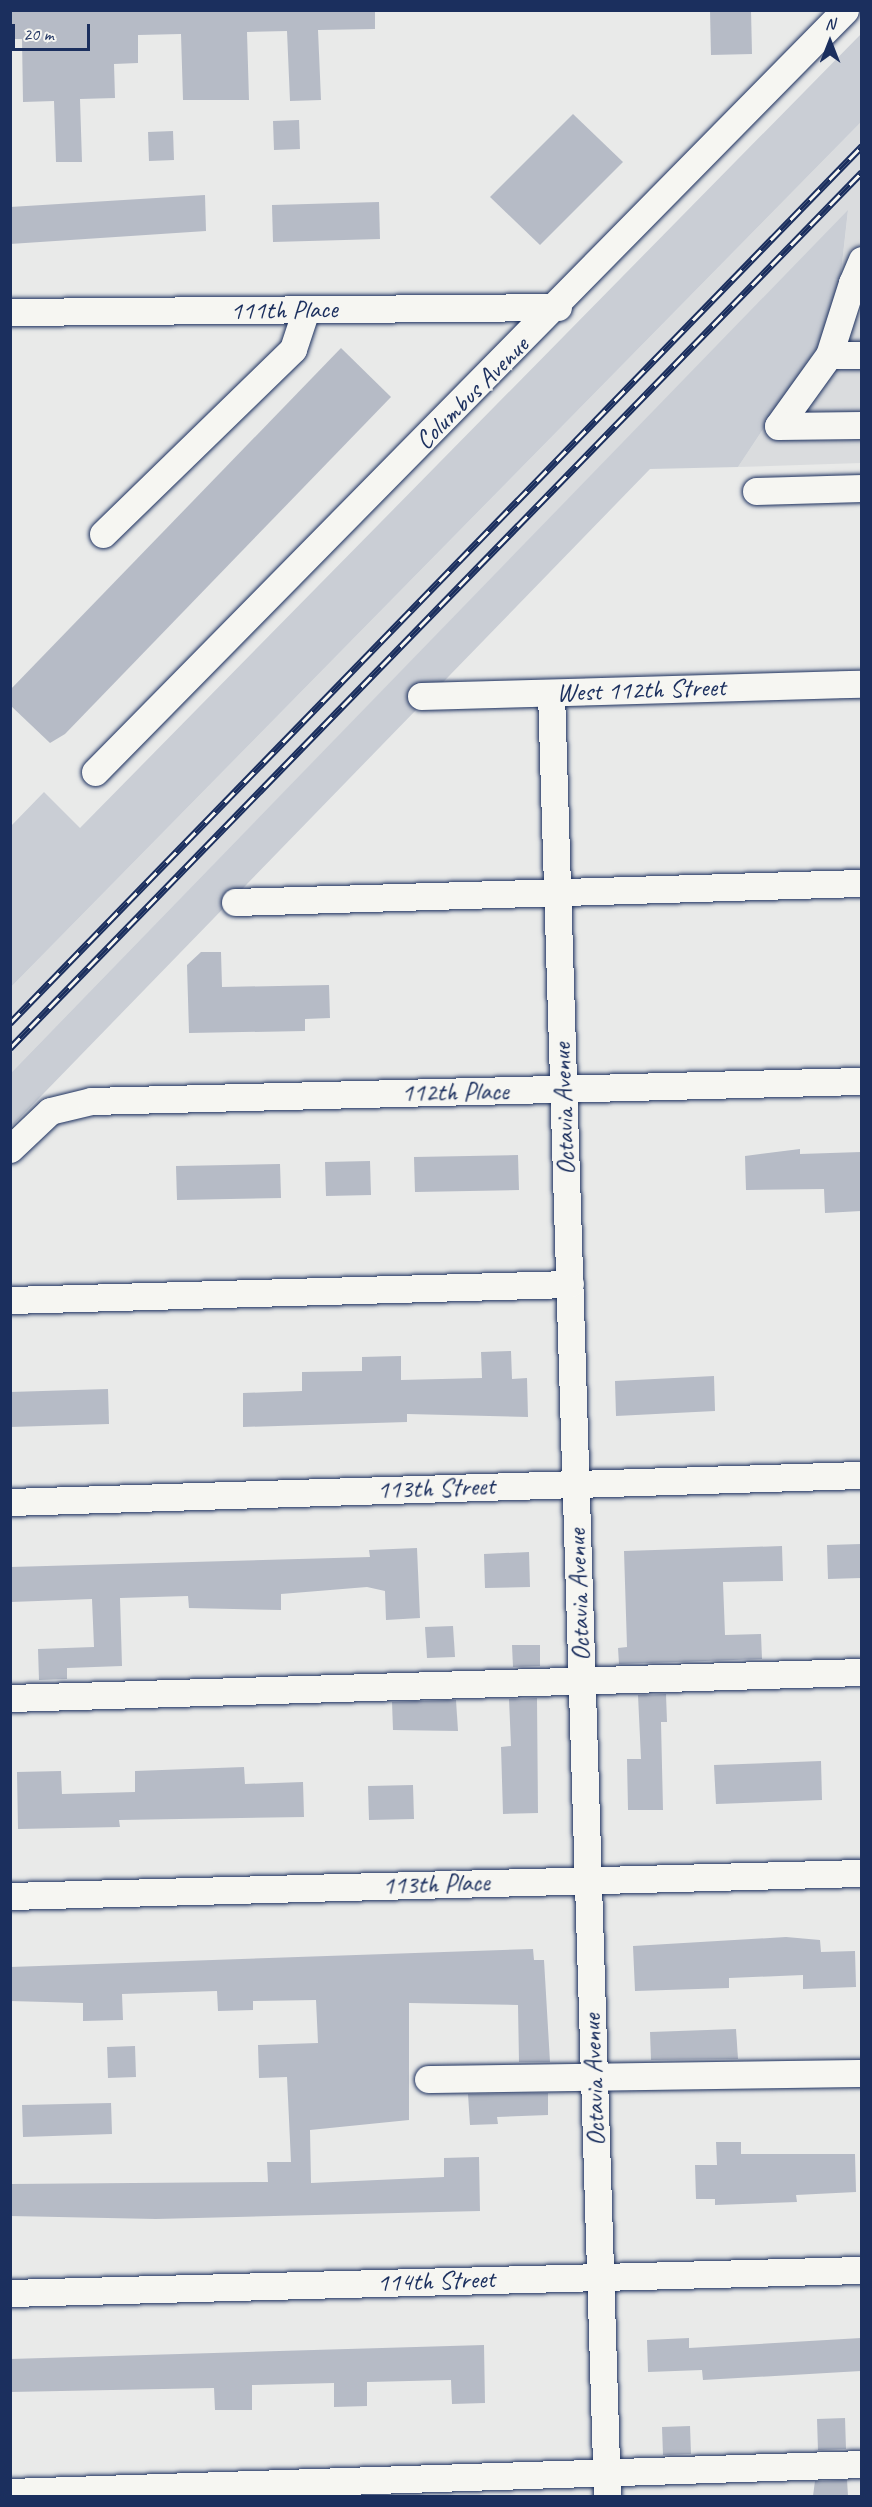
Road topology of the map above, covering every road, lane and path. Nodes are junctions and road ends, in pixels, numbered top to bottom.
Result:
1 (845, 10) edge
2 (858, 275) edge
3 (558, 307) junction
4 (306, 310) junction
5 (10, 312) edge
6 (861, 355) edge
7 (829, 356) junction
8 (861, 425) edge
9 (861, 488) edge
10 (756, 490) dead end
11 (103, 534) dead end
12 (861, 684) edge
13 (551, 693) junction
14 (422, 696) dead end
15 (95, 772) dead end
16 (861, 883) edge
17 (558, 891) junction
18 (235, 902) dead end
19 (861, 1082) edge
20 (564, 1089) junction
21 (10, 1149) edge
22 (570, 1284) junction
23 (10, 1300) edge
24 (861, 1475) edge
25 (576, 1483) junction
26 (10, 1502) edge
27 (861, 1672) edge
28 (582, 1681) junction
29 (10, 1698) edge
30 (861, 1873) edge
31 (588, 1880) junction
32 (10, 1896) edge
33 (861, 2073) edge
34 (594, 2076) junction
35 (428, 2079) dead end
36 (861, 2270) edge
37 (600, 2277) junction
38 (10, 2293) edge
39 (861, 2464) edge
40 (607, 2484) edge
41 (10, 2492) edge

1 - 3 street, Columbus Avenue
2 - 7 street
3 - 4 street, 111th Place
3 - 15 street, Columbus Avenue
4 - 5 street, 111th Place
4 - 11 street
6 - 7 street
7 - 8 street
9 - 10 street
12 - 13 street, West 112th Street
13 - 14 street, West 112th Street
13 - 17 street, Octavia Avenue
16 - 17 street
17 - 18 street
17 - 20 street, Octavia Avenue
19 - 20 street, 112th Place
20 - 21 street, 112th Place
20 - 22 street, Octavia Avenue
22 - 23 street
22 - 25 street, Octavia Avenue
24 - 25 street, 113th Street
25 - 26 street, 113th Street
25 - 28 street, Octavia Avenue
27 - 28 street
28 - 29 street
28 - 31 street, Octavia Avenue
30 - 31 street, 113th Place
31 - 32 street, 113th Place
31 - 34 street, Octavia Avenue
33 - 34 street
34 - 35 street
34 - 37 street, Octavia Avenue
36 - 37 street, 114th Street
37 - 38 street, 114th Street
37 - 40 street, Octavia Avenue
39 - 40 street
40 - 41 street

